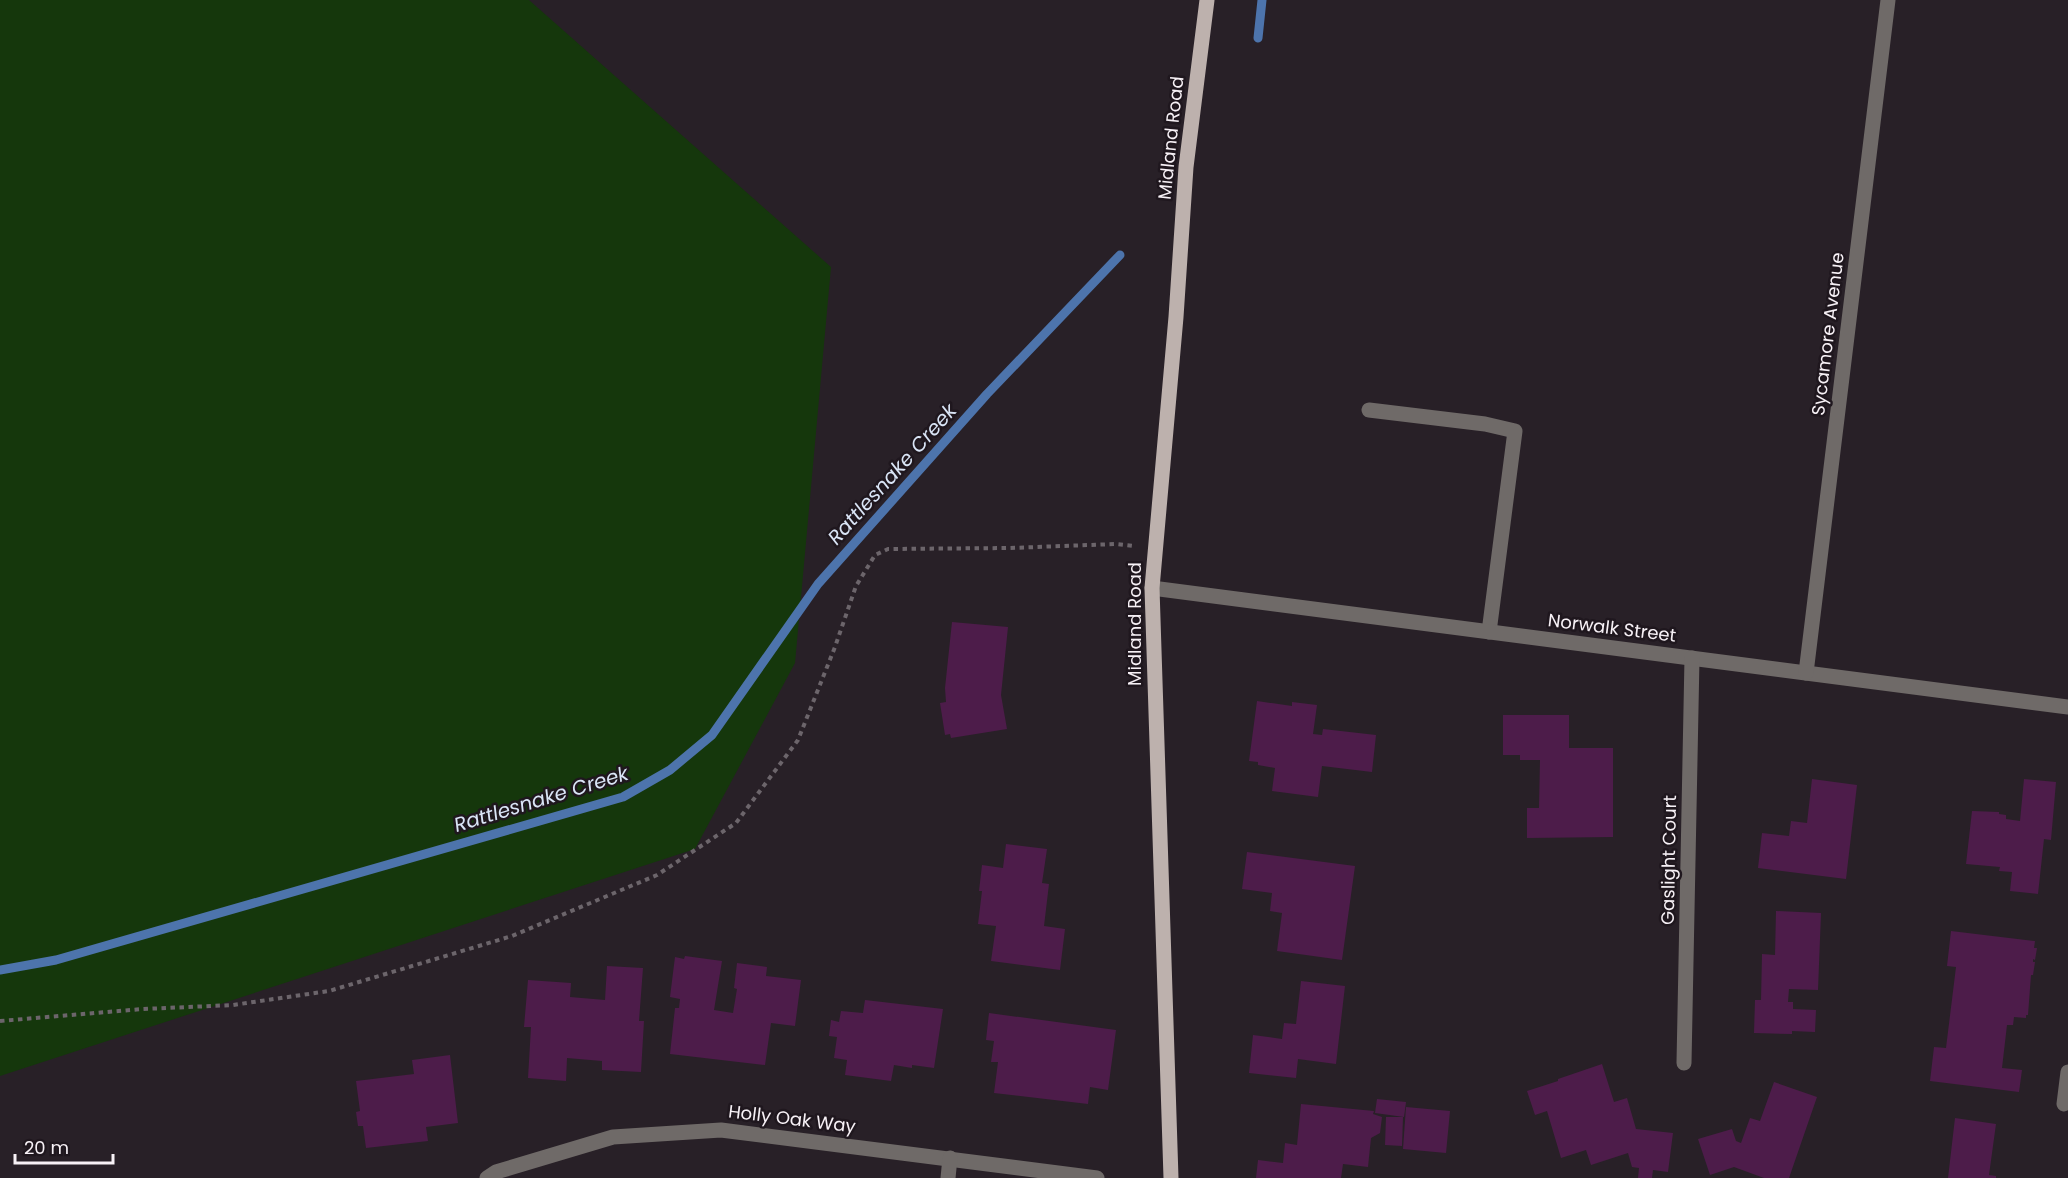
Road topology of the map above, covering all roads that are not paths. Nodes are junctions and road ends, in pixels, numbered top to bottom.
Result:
1 (1207, 0) edge
2 (1888, 0) edge
3 (1369, 410) dead end
4 (1152, 588) junction
5 (1489, 632) junction
6 (1692, 658) junction
7 (1806, 673) junction
8 (2068, 707) edge
9 (1684, 1063) dead end
10 (2068, 1072) edge
11 (2064, 1104) dead end
12 (950, 1158) junction
13 (487, 1178) edge
14 (948, 1178) edge
15 (1098, 1178) edge
16 (1171, 1178) edge

1 - 4 main road, Midland Road
2 - 7 street, Sycamore Avenue
3 - 5 street
4 - 5 street, Norwalk Street
4 - 16 main road, Midland Road
5 - 6 street, Norwalk Street
6 - 7 street, Norwalk Street
6 - 9 street, Gaslight Court
7 - 8 street, Norwalk Street
10 - 11 street
12 - 13 street, Holly Oak Way
12 - 14 street
12 - 15 street, Holly Oak Way

